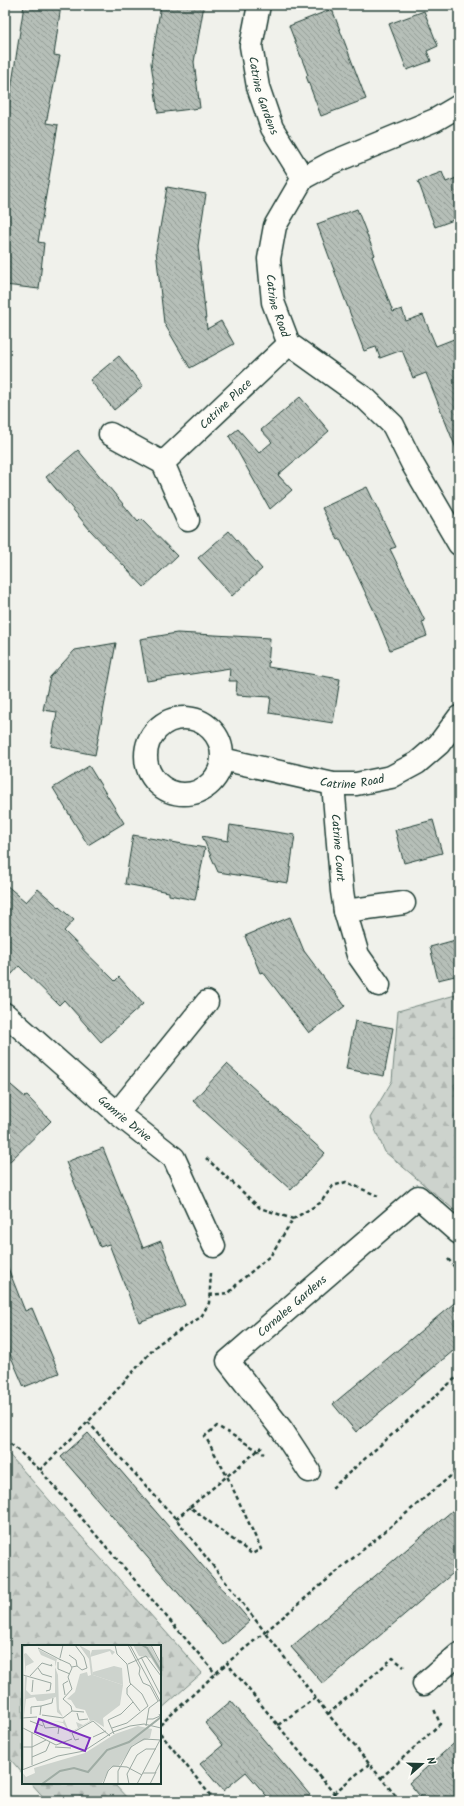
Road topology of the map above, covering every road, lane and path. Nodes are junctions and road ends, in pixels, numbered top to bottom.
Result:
1 (259, 5) edge
2 (459, 106) edge
3 (303, 178) junction
4 (289, 344) junction
5 (110, 434) dead end
6 (163, 463) junction
7 (188, 520) dead end
8 (459, 544) edge
9 (459, 717) edge
10 (222, 759) dead end
11 (333, 784) junction
12 (404, 903) dead end
13 (345, 911) junction
14 (379, 985) dead end
15 (207, 1002) dead end
16 (5, 1014) edge
17 (117, 1113) junction
18 (174, 1158) junction
19 (404, 1208) junction
20 (294, 1219) junction
21 (459, 1233) edge
22 (214, 1246) joint
23 (209, 1295) junction
24 (88, 1422) junction
25 (282, 1430) junction
26 (5, 1439) edge
27 (459, 1469) edge
28 (40, 1470) junction
29 (309, 1471) dead end
30 (190, 1507) dead end
31 (265, 1632) junction
32 (459, 1654) edge
33 (228, 1663) junction
34 (216, 1674) junction
35 (424, 1684) junction
36 (315, 1698) junction
37 (328, 1714) junction
38 (161, 1724) edge
39 (278, 1725) junction
40 (161, 1734) edge
41 (369, 1764) junction
42 (381, 1778) junction
43 (334, 1793) junction
44 (215, 1801) edge
45 (340, 1801) edge
46 (400, 1801) edge

1 - 3 street, Catrine Gardens
2 - 3 street
3 - 4 street, Catrine Road
4 - 6 street, Catrine Place
4 - 8 street, Catrine Road
5 - 6 street
6 - 7 street
9 - 11 street, Catrine Road
10 - 11 street, Catrine Road
11 - 13 street, Catrine Court
12 - 13 street
13 - 14 street, Catrine Court
15 - 17 street
16 - 17 street, Gamrie Drive
17 - 18 street, Gamrie Drive
18 - 20 path
18 - 22 street, Gamrie Drive
19 - 20 path
19 - 21 street, Cornalee Gardens
19 - 25 street, Cornalee Gardens
20 - 23 path
22 - 23 path
23 - 24 path
24 - 28 path
24 - 31 path
25 - 29 street, Cornalee Gardens
25 - 30 path
26 - 28 path
27 - 31 path
28 - 34 path
31 - 33 path
31 - 36 path
32 - 35 street
33 - 34 path
33 - 39 path
34 - 38 path
35 - 37 path
35 - 42 path
36 - 37 path
36 - 39 path
37 - 41 path
39 - 43 path
40 - 44 path
41 - 42 path
41 - 43 path
42 - 46 path
43 - 45 path

